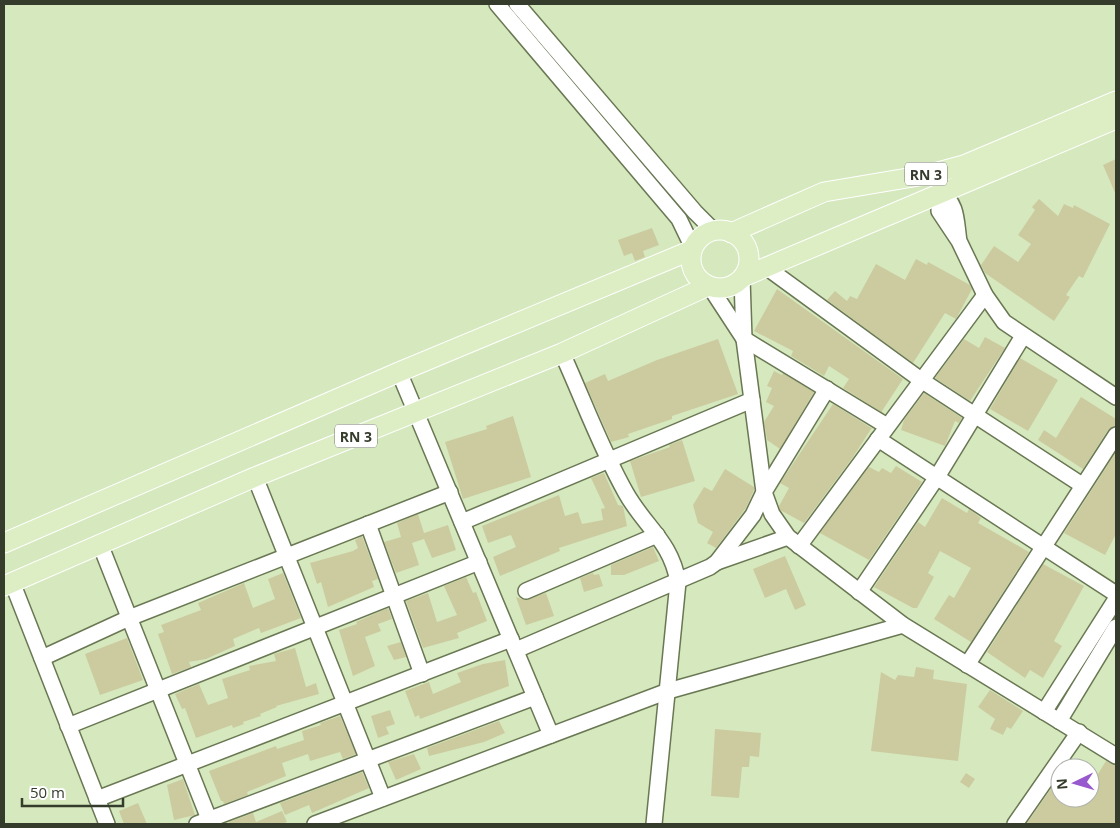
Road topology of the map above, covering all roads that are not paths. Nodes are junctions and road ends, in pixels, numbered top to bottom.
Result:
1 (498, 4) edge
2 (517, 4) edge
3 (1116, 102) edge
4 (1116, 118) edge
5 (931, 174) junction
6 (940, 194) junction
7 (722, 232) junction
8 (693, 249) junction
9 (766, 267) junction
10 (742, 277) junction
11 (709, 286) junction
12 (986, 295) junction
13 (1023, 336) junction
14 (744, 339) junction
15 (562, 353) junction
16 (399, 372) junction
17 (921, 380) junction
18 (827, 389) junction
19 (1116, 398) edge
20 (752, 400) junction
21 (417, 412) junction
22 (975, 416) junction
23 (888, 426) junction
24 (1116, 435) edge
25 (878, 439) junction
26 (610, 461) junction
27 (255, 477) junction
28 (937, 477) junction
29 (1082, 485) junction
30 (450, 492) junction
31 (764, 492) junction
32 (462, 522) junction
33 (368, 524) junction
34 (657, 535) junction
35 (793, 542) junction
36 (4, 543) edge
37 (100, 544) junction
38 (1043, 546) junction
39 (286, 555) junction
40 (479, 562) junction
41 (717, 562) junction
42 (678, 582) junction
43 (8, 584) edge
44 (526, 591) dead end
45 (859, 592) junction
46 (1116, 594) edge
47 (395, 595) junction
48 (1116, 598) edge
49 (129, 618) junction
50 (903, 625) junction
51 (315, 627) junction
52 (1116, 627) edge
53 (514, 645) junction
54 (42, 658) junction
55 (967, 665) junction
56 (422, 674) junction
57 (158, 690) junction
58 (668, 691) junction
59 (535, 696) junction
60 (345, 703) junction
61 (1044, 712) junction
62 (1059, 720) junction
63 (68, 726) junction
64 (1079, 732) junction
65 (551, 735) junction
66 (1116, 756) edge
67 (368, 760) junction
68 (187, 764) junction
69 (383, 798) junction
70 (97, 799) junction
71 (206, 823) edge
72 (107, 824) edge
73 (315, 824) edge
74 (654, 824) edge
75 (1016, 824) edge

1 - 8 street
2 - 7 street
3 - 5 main road, RN 3
4 - 6 main road, RN 3
5 - 6 main road
5 - 7 main road, RN 3
6 - 9 main road, RN 3
6 - 12 street
7 - 8 main road
7 - 10 main road
8 - 11 main road
8 - 16 main road, RN 3
9 - 10 main road, RN 3
9 - 17 street
10 - 11 main road
10 - 14 street
11 - 14 street
11 - 15 main road, RN 3
12 - 13 street
12 - 17 street
13 - 19 street
13 - 22 street
14 - 18 street
14 - 20 street
15 - 21 main road, RN 3
15 - 26 street
16 - 21 street
16 - 36 main road, RN 3
17 - 22 street
17 - 23 street
18 - 23 street
18 - 31 street
20 - 26 street
20 - 31 street
21 - 27 main road, RN 3
21 - 30 street
22 - 28 street
22 - 29 street
23 - 25 street
24 - 29 street
25 - 28 street
25 - 35 street
26 - 32 street
26 - 34 street
27 - 37 main road, RN 3
27 - 39 street
28 - 38 street
28 - 45 street
29 - 38 street
30 - 32 street
30 - 33 street
31 - 35 street
31 - 41 street
32 - 40 street
33 - 39 street
33 - 47 street
34 - 42 street
34 - 44 street
35 - 41 street
35 - 45 street
37 - 43 main road, RN 3
37 - 49 street
38 - 46 street
38 - 55 street
39 - 49 street
39 - 51 street
40 - 47 street
40 - 53 street
41 - 42 street
42 - 53 street
42 - 58 street
43 - 54 street
45 - 50 street
47 - 51 street
47 - 56 street
48 - 61 street
49 - 54 street
49 - 57 street
50 - 55 street
50 - 58 street
51 - 57 street
51 - 60 street
52 - 62 street
53 - 56 street
53 - 59 street
54 - 63 street
55 - 61 street
56 - 60 street
57 - 63 street
57 - 68 street
58 - 65 street
58 - 74 street
59 - 65 street
59 - 67 street
60 - 67 street
60 - 68 street
61 - 62 street
62 - 64 street
63 - 70 street
64 - 66 street
64 - 75 street
65 - 69 street
67 - 69 street
67 - 71 street
68 - 70 street
68 - 71 street
69 - 73 street
70 - 72 street

